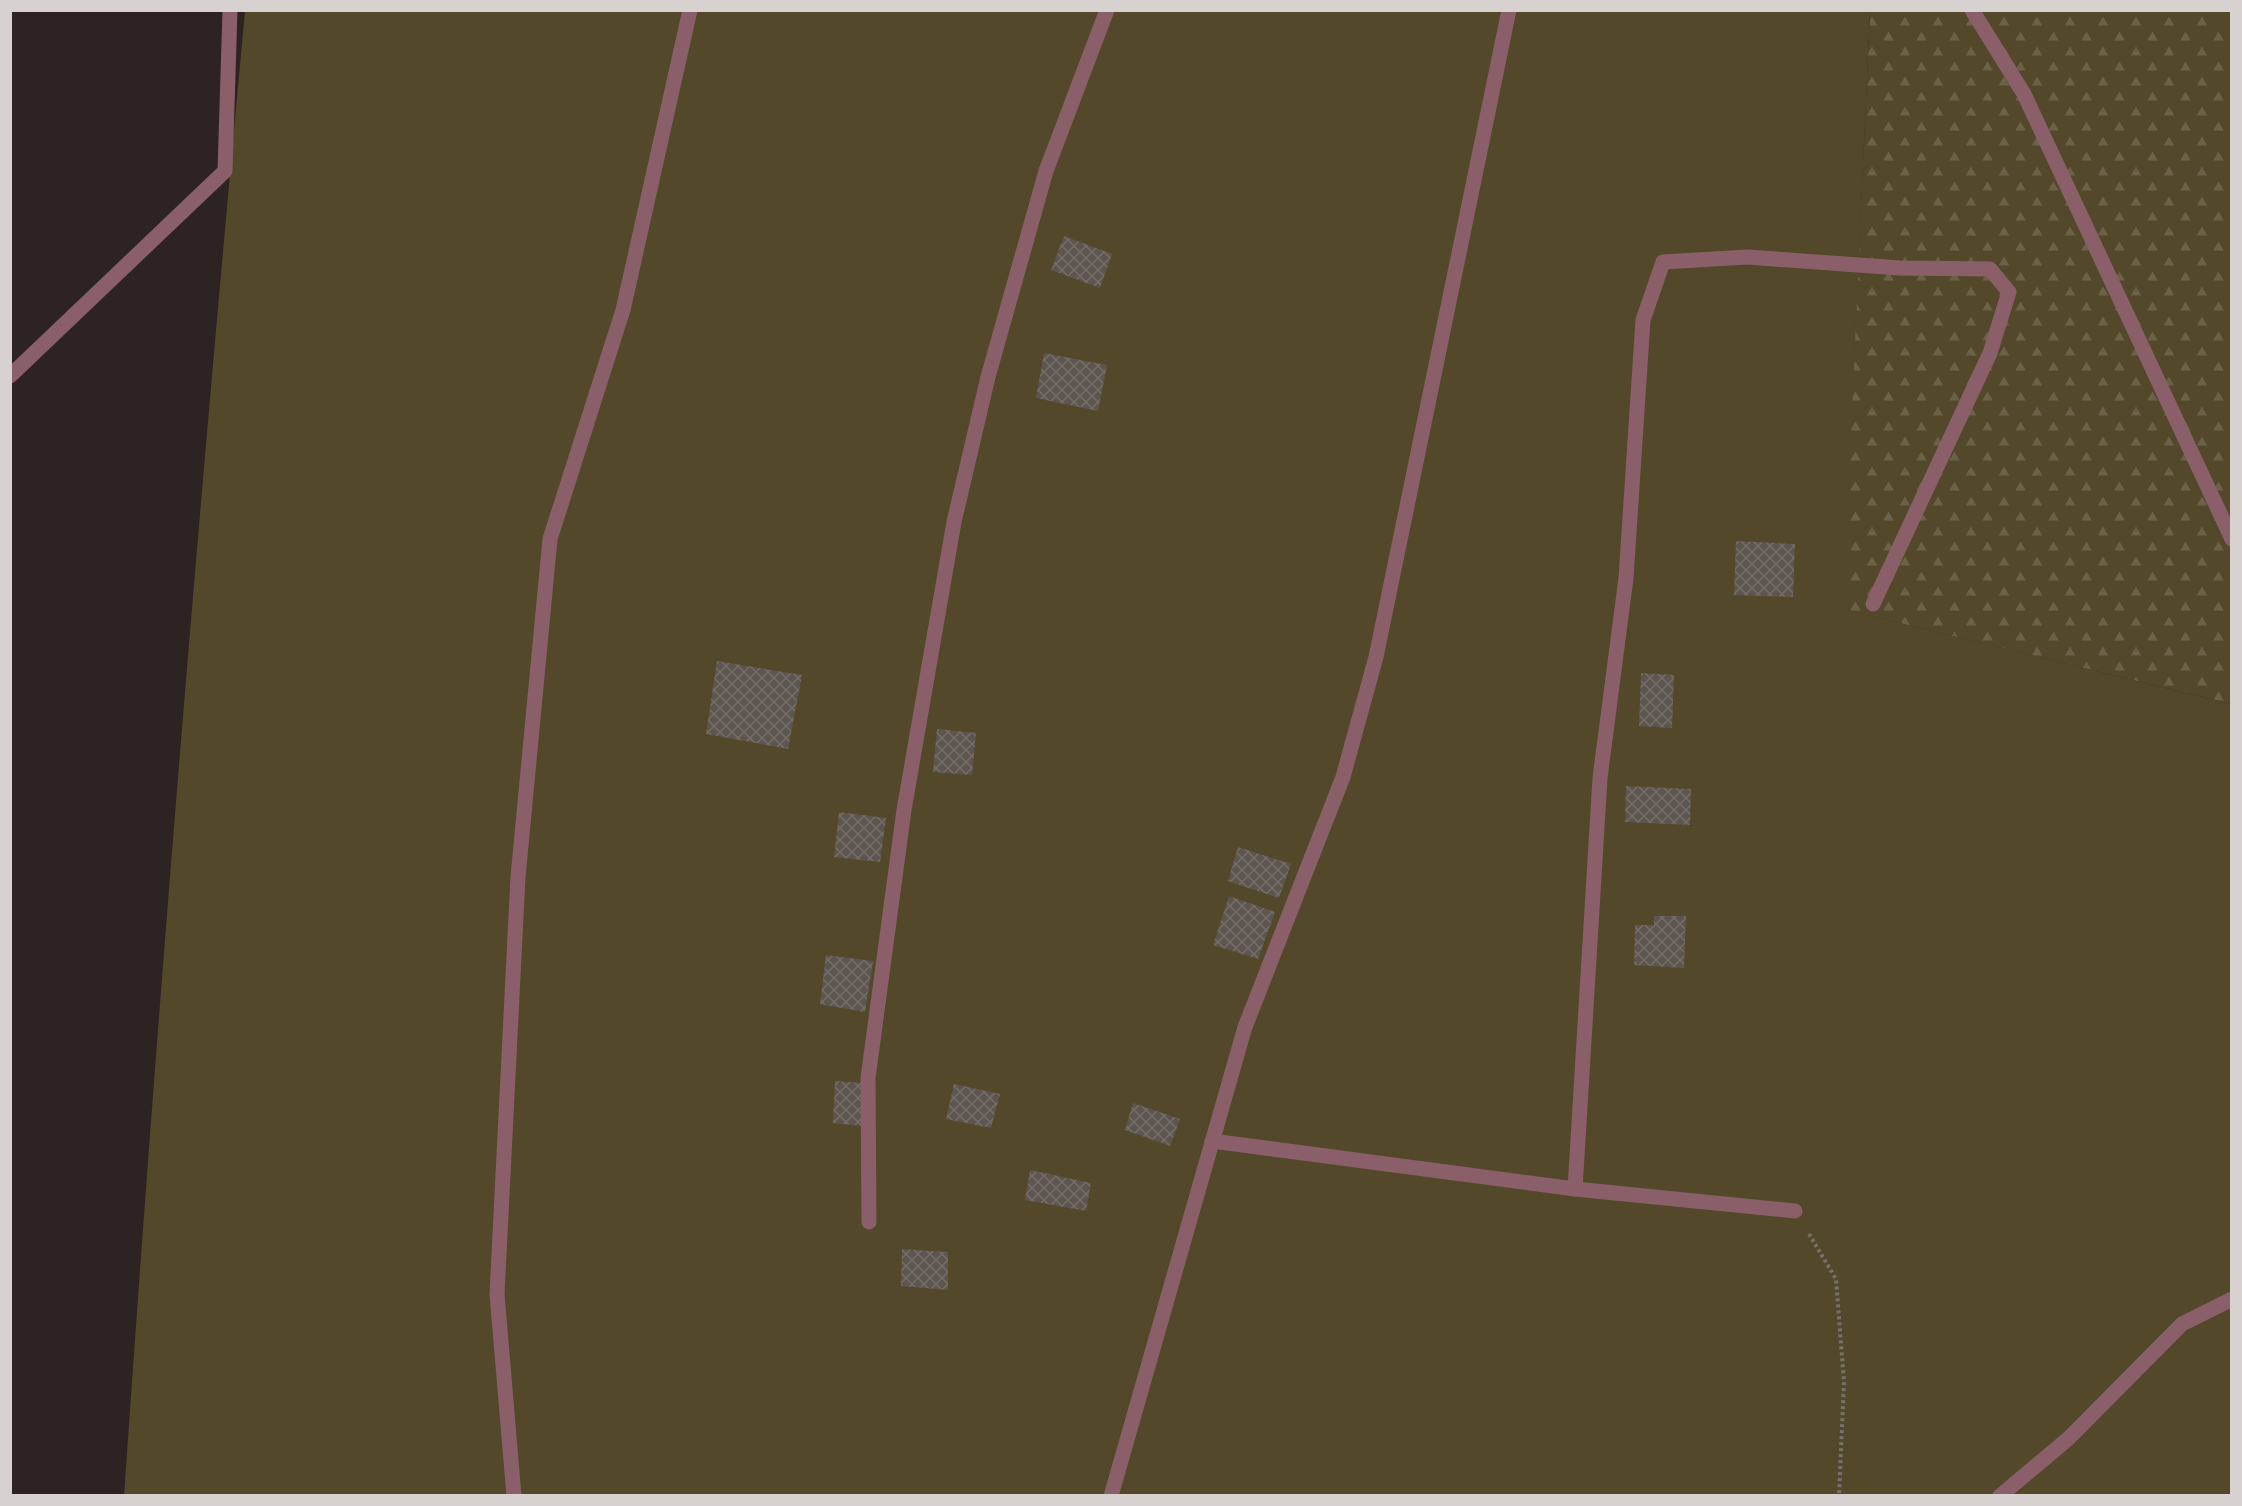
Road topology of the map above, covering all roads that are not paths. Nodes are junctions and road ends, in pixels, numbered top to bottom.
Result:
1 (230, 10) edge
2 (690, 10) edge
3 (1107, 10) edge
4 (1509, 10) edge
5 (1972, 10) edge
6 (10, 375) edge
7 (2232, 539) edge
8 (1873, 604) dead end
9 (1212, 1141) junction
10 (1575, 1189) junction
11 (1795, 1211) road end
12 (869, 1222) dead end
13 (2232, 1299) edge
14 (514, 1496) edge
15 (1111, 1496) edge
16 (2000, 1496) edge

1 - 6 lane
2 - 14 lane
3 - 12 lane
4 - 9 lane
5 - 7 lane
8 - 10 lane
9 - 10 lane
9 - 15 lane
10 - 11 lane
13 - 16 lane

